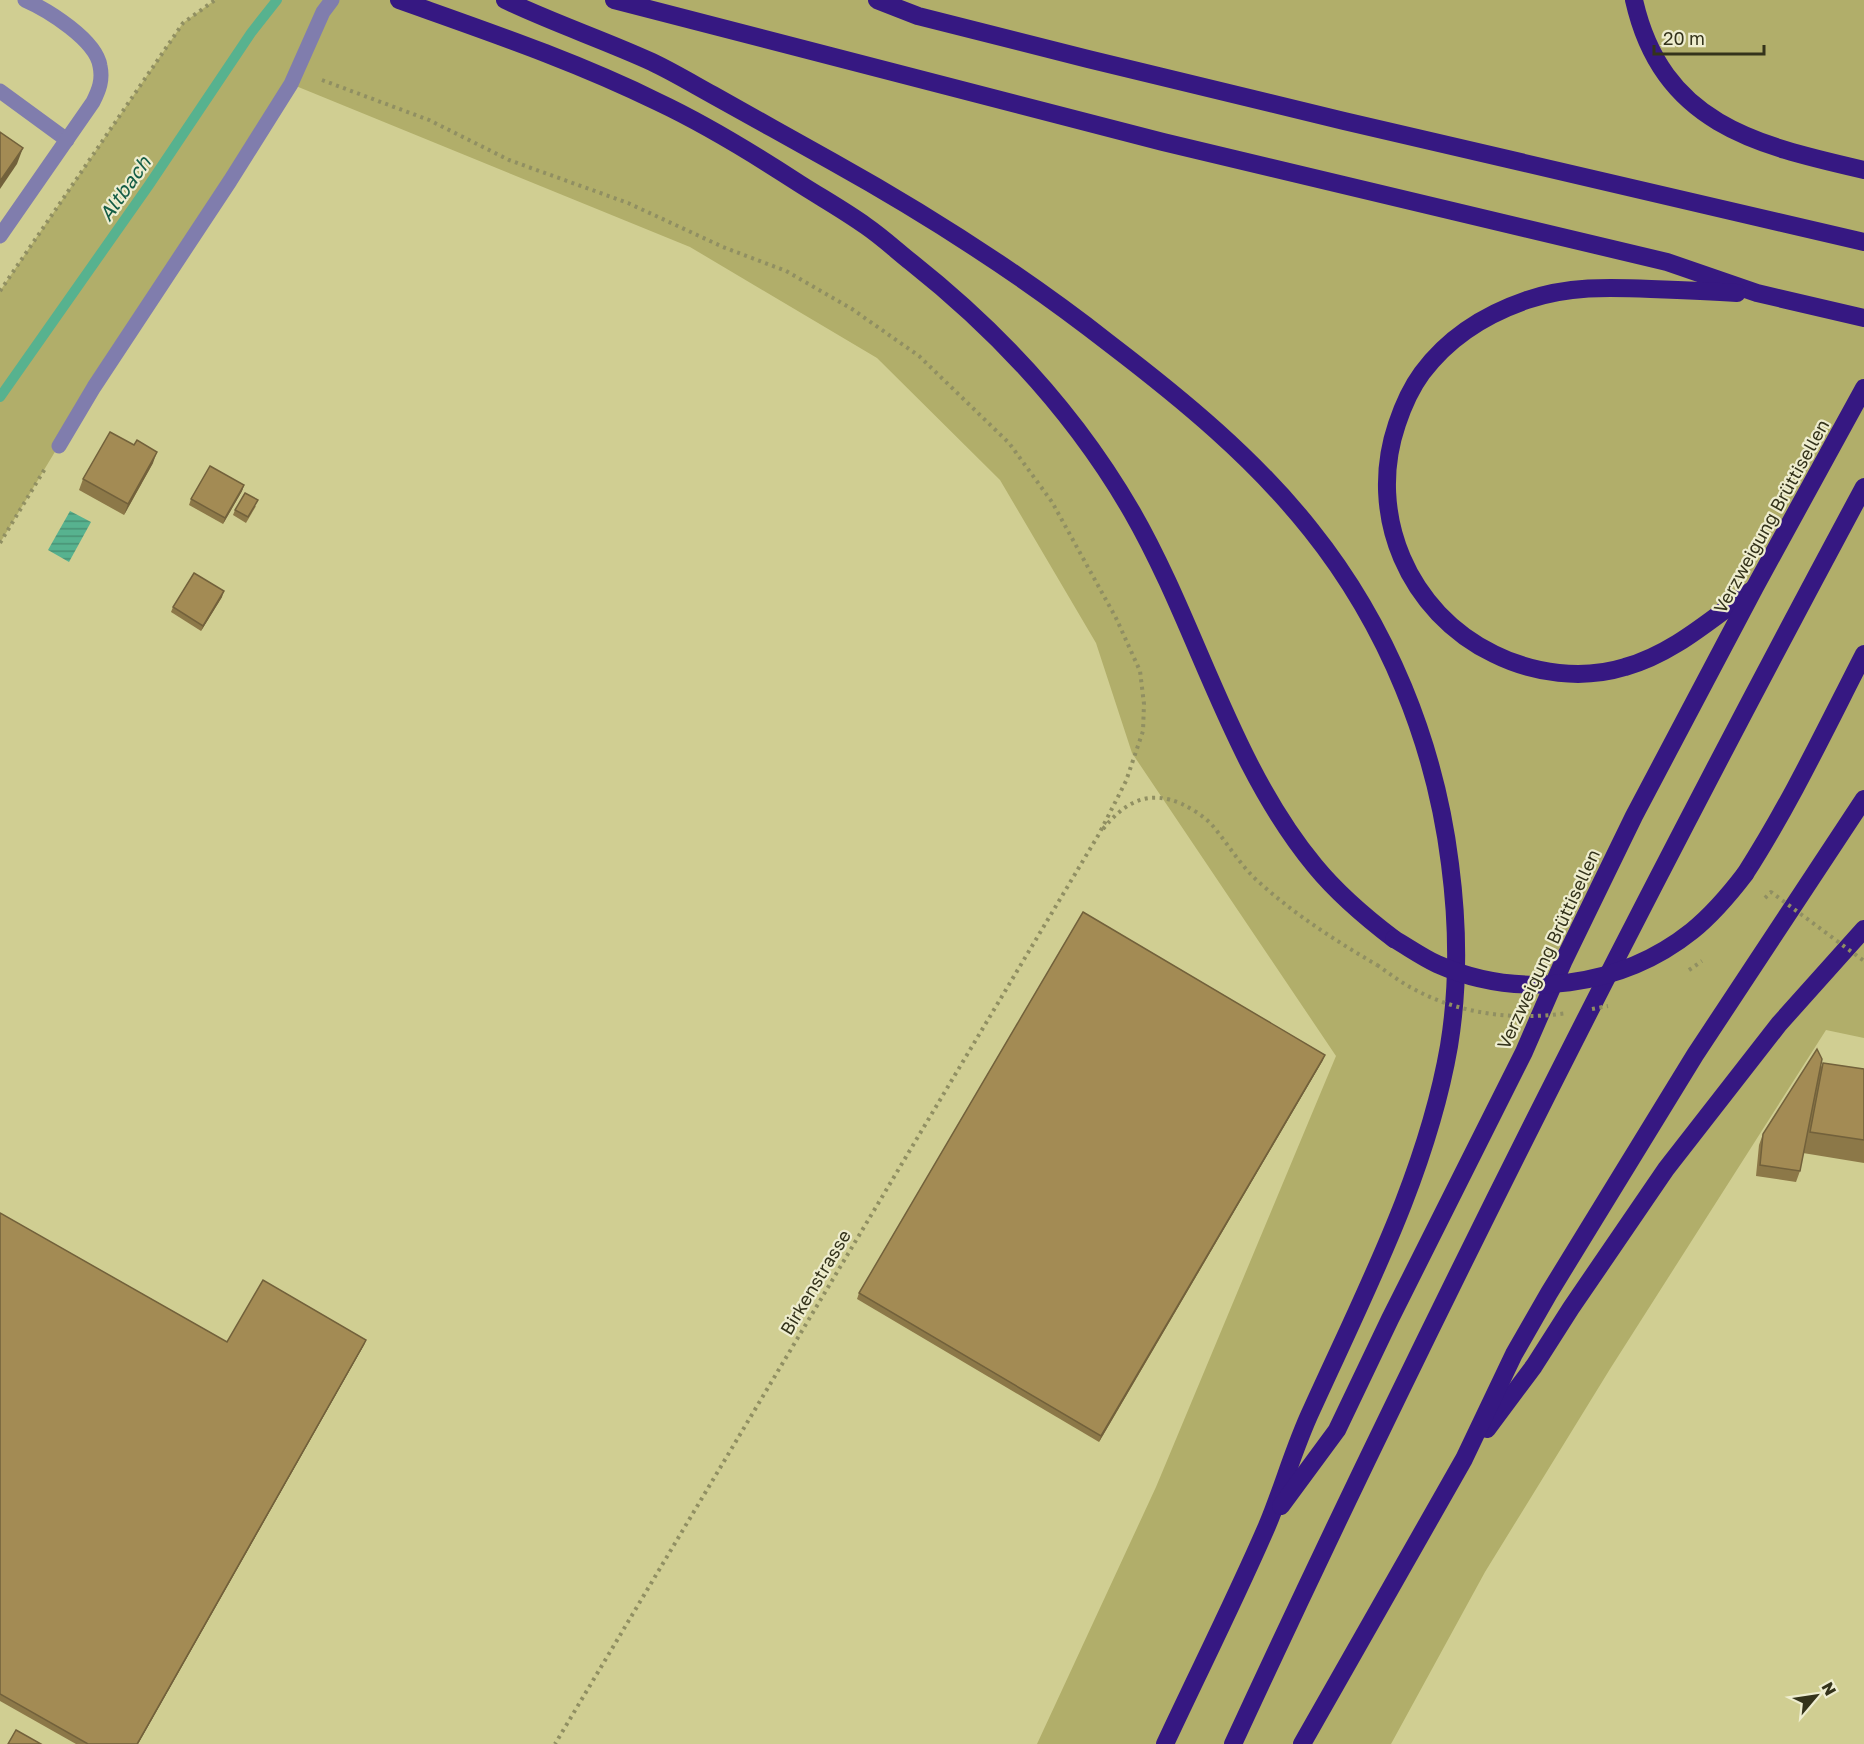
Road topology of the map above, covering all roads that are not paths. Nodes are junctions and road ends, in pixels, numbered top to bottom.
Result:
1 (25, 0) edge
2 (332, 0) edge
3 (399, 0) edge
4 (505, 0) edge
5 (614, 0) edge
6 (877, 0) edge
7 (1634, 0) edge
8 (0, 91) edge
9 (67, 140) junction
10 (1864, 170) edge
11 (0, 236) edge
12 (1864, 242) edge
13 (1757, 293) junction
14 (1864, 318) edge
15 (1864, 388) edge
16 (59, 446) road end
17 (1864, 487) edge
18 (1755, 587) junction
19 (1864, 654) edge
20 (1864, 800) edge
21 (1864, 929) edge
22 (1464, 1459) junction
23 (1268, 1524) junction
24 (1165, 1744) edge
25 (1233, 1744) edge
26 (1302, 1744) edge

1 - 9 street
2 - 16 street
3 - 19 highway, bridge
4 - 23 highway
5 - 13 highway
6 - 12 highway
7 - 10 highway
8 - 9 street
9 - 11 street
13 - 14 highway
13 - 18 highway
15 - 18 highway, Verzweigung Brüttisellen
17 - 25 highway
18 - 23 highway, Verzweigung Brüttisellen
20 - 22 highway
21 - 22 highway
22 - 26 highway
23 - 24 highway

